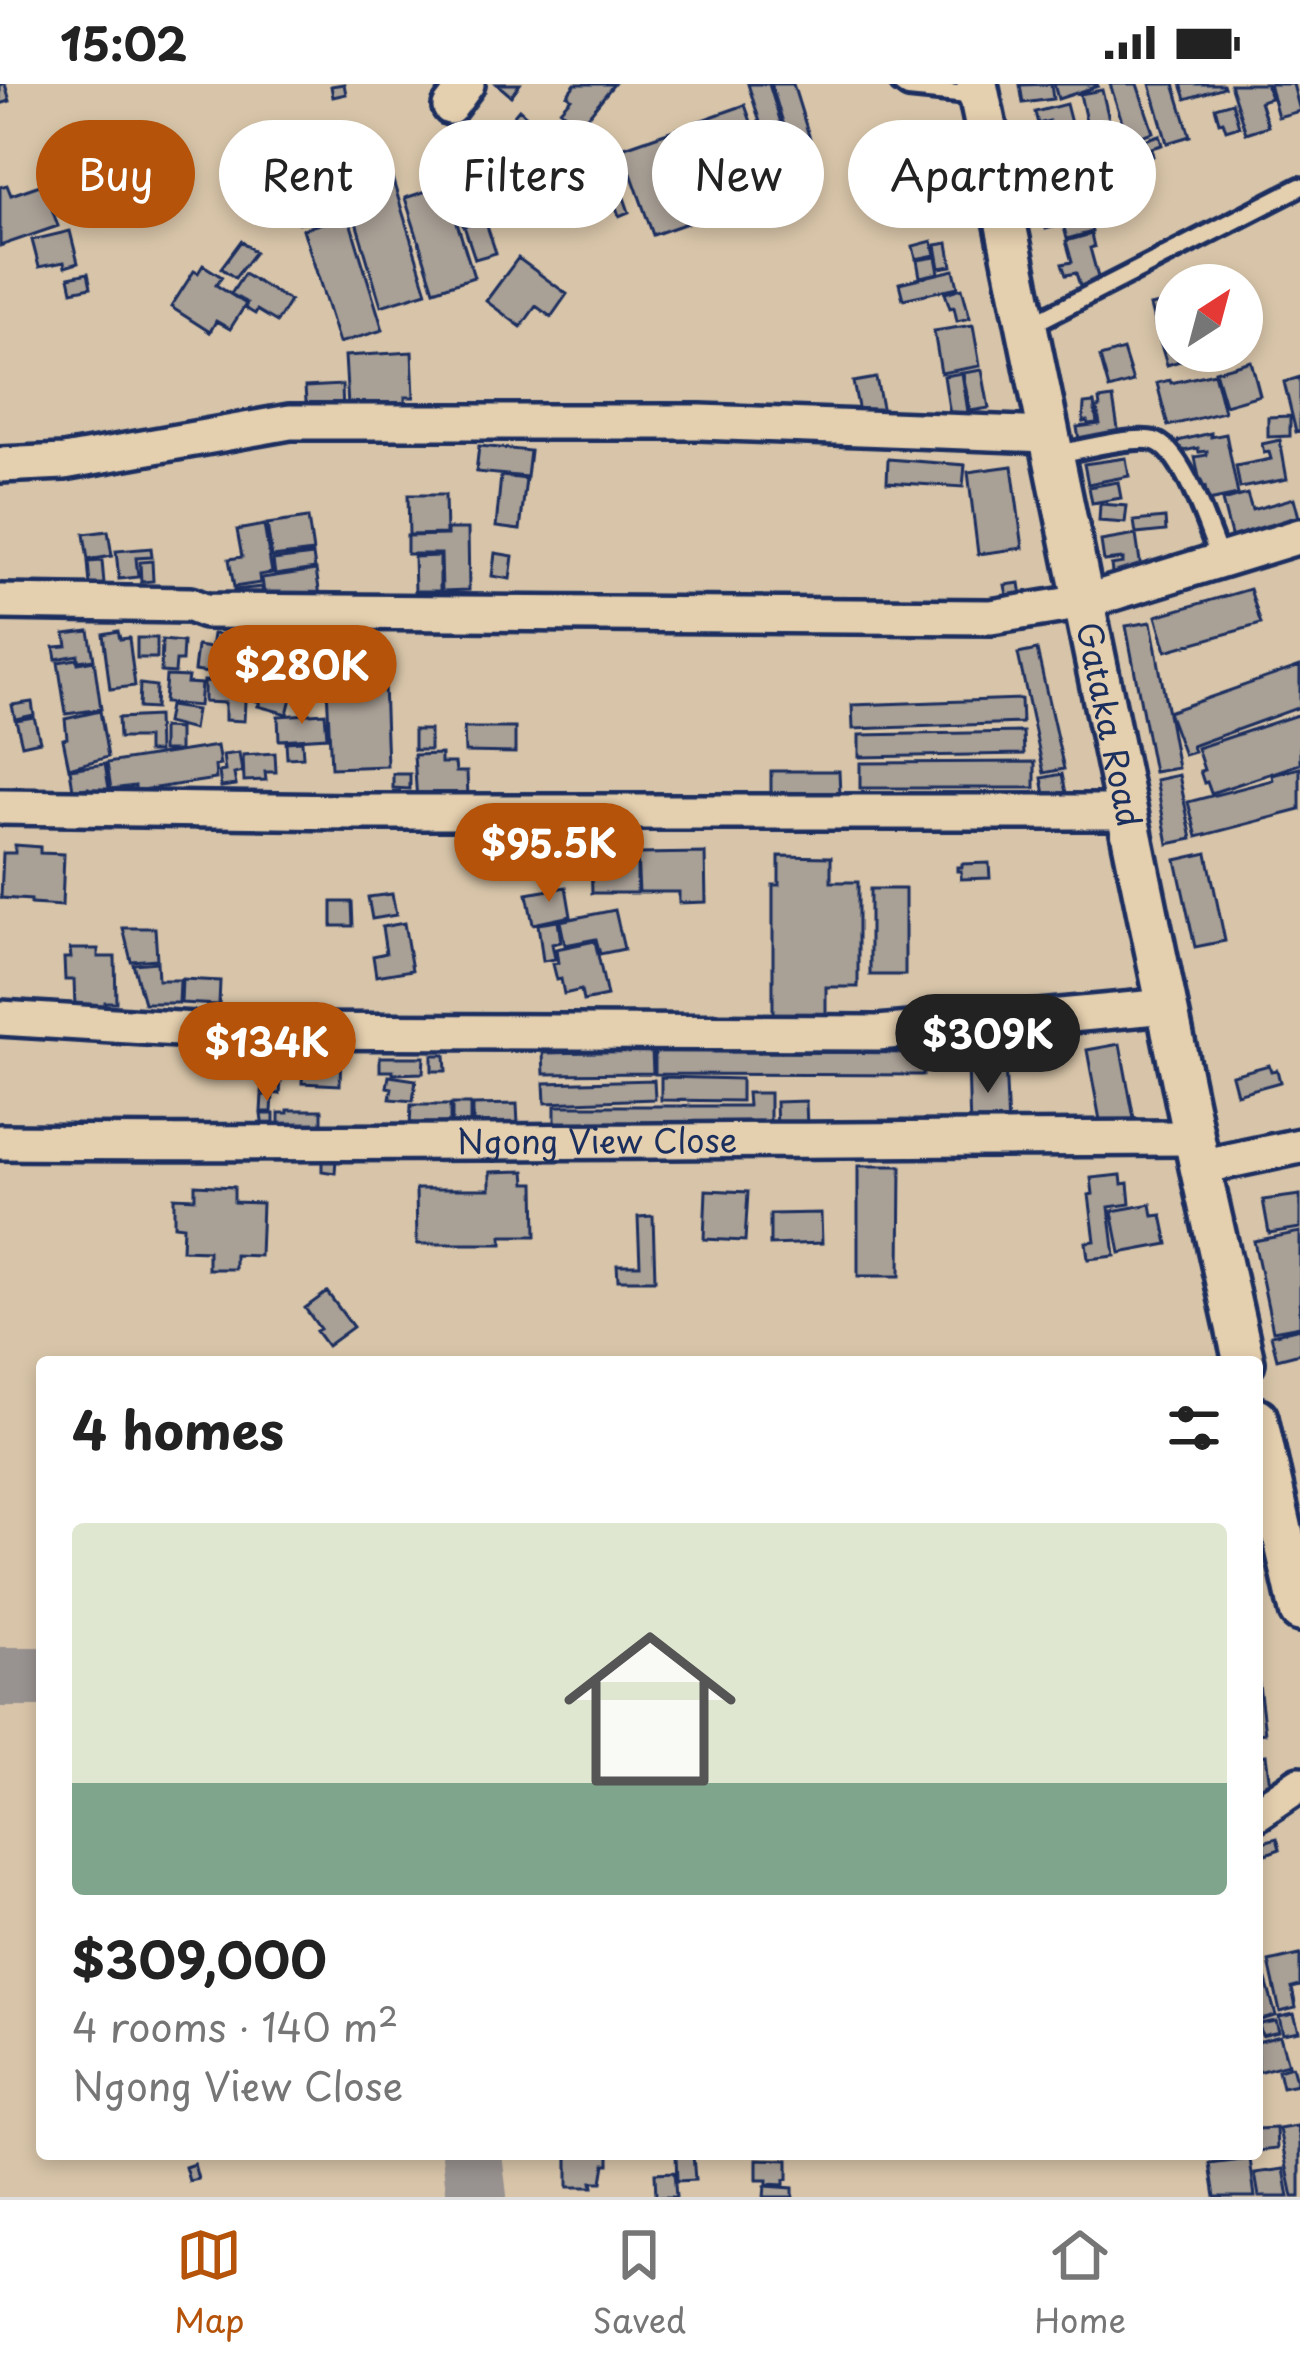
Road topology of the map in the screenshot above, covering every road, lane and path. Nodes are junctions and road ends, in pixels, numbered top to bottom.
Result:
1 (901, 84) edge
2 (978, 90) edge
3 (1300, 188) edge
4 (1026, 327) junction
5 (1050, 445) junction
6 (0, 465) edge
7 (1300, 536) edge
8 (1221, 561) junction
9 (0, 602) edge
10 (1084, 602) junction
11 (0, 807) edge
12 (1127, 812) junction
13 (1167, 1006) junction
14 (0, 1018) edge
15 (0, 1142) edge
16 (1300, 1146) edge
17 (1198, 1152) junction
18 (1243, 1356) edge
19 (1263, 1444) edge
20 (1298, 1597) edge
21 (1300, 1784) edge
22 (1263, 1809) edge

1 - 2 lane
2 - 4 street, Gataka Road
3 - 4 lane
4 - 5 street, Gataka Road
5 - 6 street
5 - 8 lane
5 - 10 street, Gataka Road
7 - 8 street
8 - 10 street
9 - 10 street
10 - 12 street, Gataka Road
11 - 12 street
12 - 13 street, Gataka Road
13 - 14 street
13 - 17 street, Gataka Road
15 - 17 street, Ngong View Close
16 - 17 street, Ngong View Close
17 - 18 street, Gataka Road
19 - 20 street
21 - 22 street

